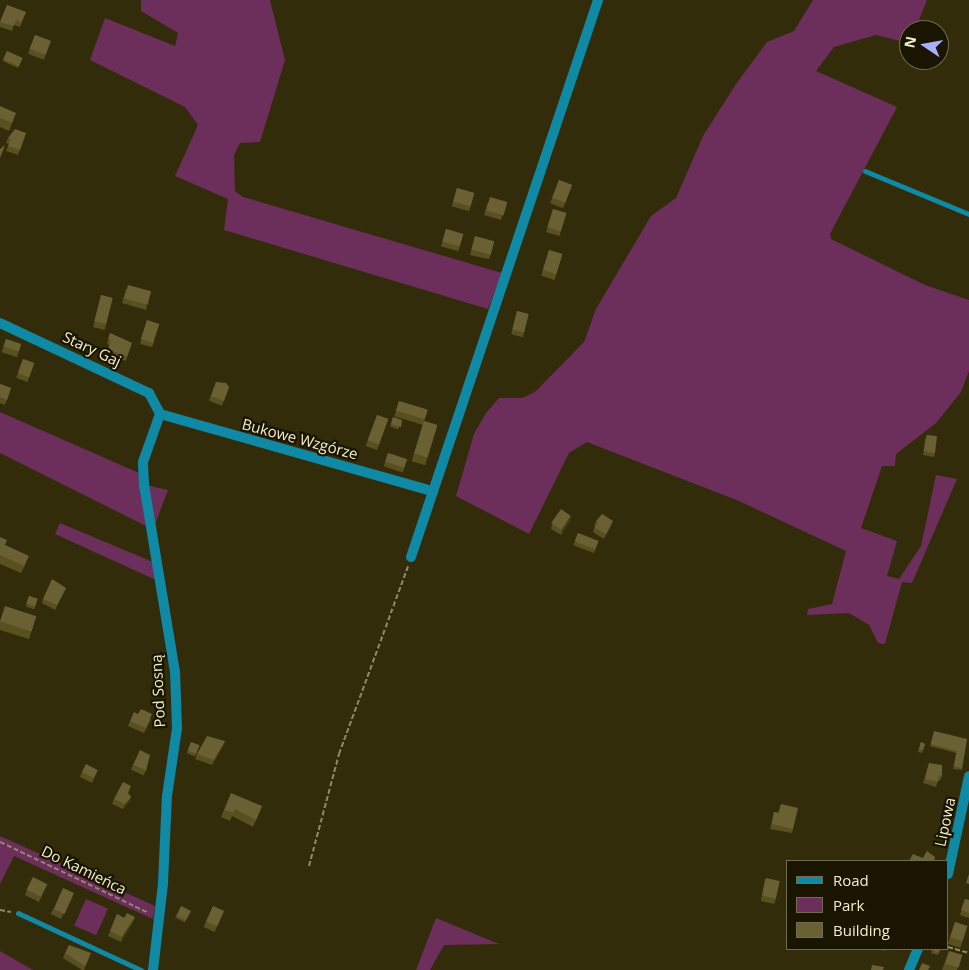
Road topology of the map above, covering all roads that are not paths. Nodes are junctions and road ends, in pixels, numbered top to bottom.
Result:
1 (598, 0) edge
2 (865, 171) dead end
3 (969, 214) edge
4 (0, 323) edge
5 (160, 414) junction
6 (432, 491) junction
7 (411, 557) road end
8 (969, 776) edge
9 (949, 869) edge
10 (18, 913) road end
11 (918, 950) edge
12 (141, 970) edge
13 (153, 970) edge
14 (909, 970) edge

1 - 6 street
2 - 3 lane
4 - 5 street, Stary Gaj
5 - 6 street, Bukowe Wzgórze
5 - 13 street, Pod Sosną
6 - 7 street
8 - 9 street, Lipowa
10 - 12 lane
11 - 14 street

